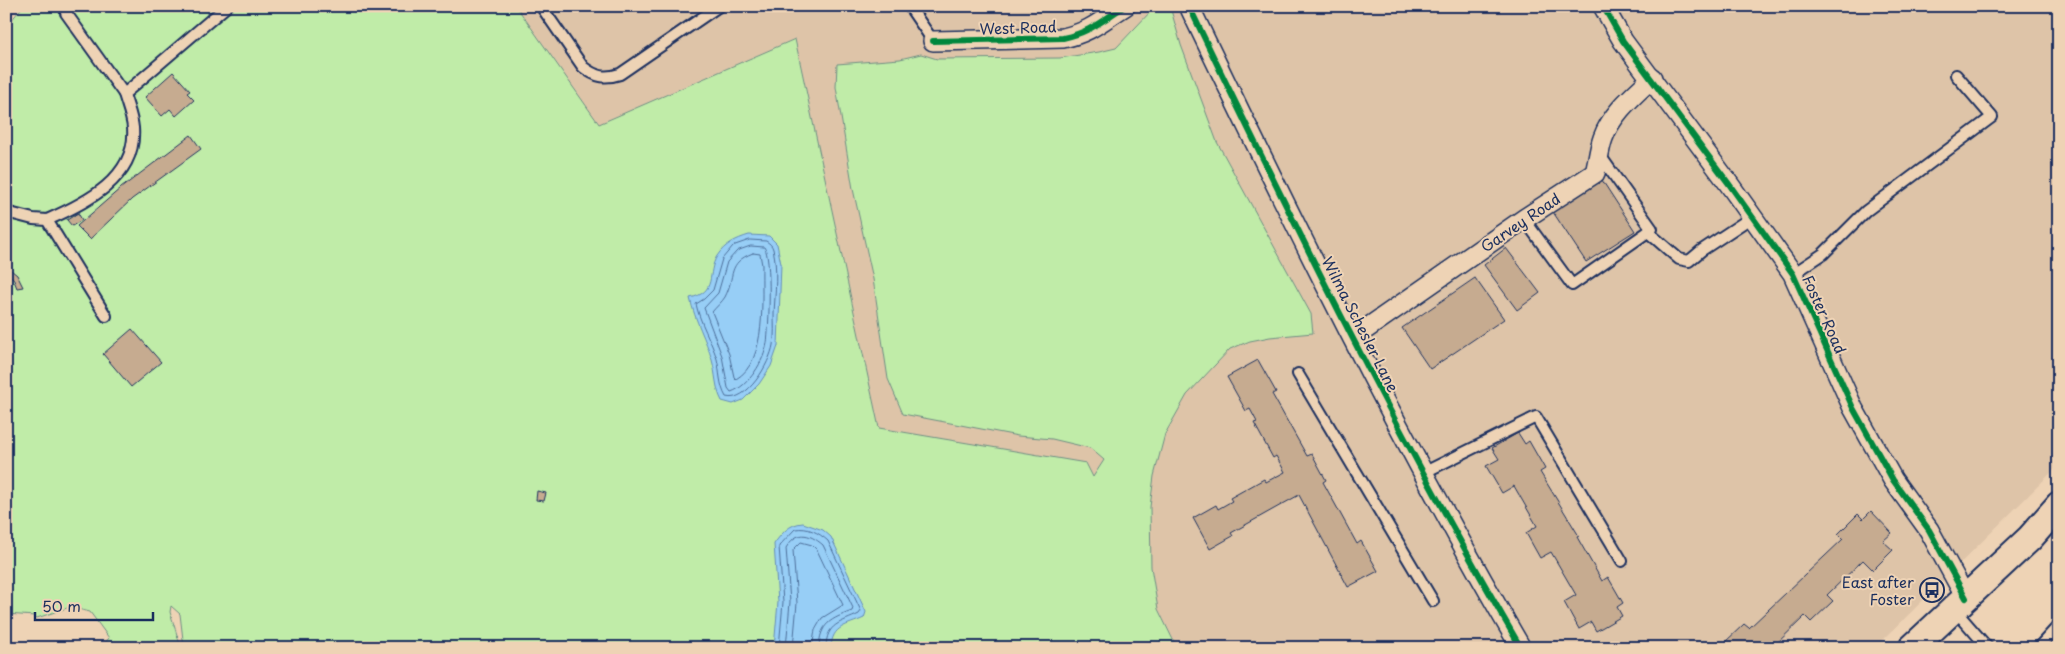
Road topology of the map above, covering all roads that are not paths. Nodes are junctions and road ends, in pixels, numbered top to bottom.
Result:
1 (70, 6) edge
2 (227, 6) edge
3 (541, 6) edge
4 (719, 6) edge
5 (909, 6) edge
6 (1189, 6) edge
7 (1119, 8) edge
8 (1610, 9) edge
9 (934, 42) joint
10 (1956, 75) dead end
11 (1652, 78) junction
12 (124, 94) junction
13 (1599, 154) junction
14 (6, 212) edge
15 (1752, 216) junction
16 (1524, 219) junction
17 (47, 220) junction
18 (1648, 232) junction
19 (1793, 274) junction
20 (106, 316) dead end
21 (1353, 338) junction
22 (1298, 374) dead end
23 (1423, 473) junction
24 (2059, 505) edge
25 (1622, 562) dead end
26 (1433, 601) dead end
27 (1960, 603) junction
28 (2059, 625) edge
29 (1521, 648) edge
30 (1912, 648) edge
31 (1988, 648) edge
32 (2038, 648) edge

1 - 12 lane
2 - 12 lane
3 - 4 lane
5 - 9 lane
6 - 21 street, Wilma Schesler Lane
7 - 9 street, West Road
8 - 11 street, Foster Road
10 - 19 lane
11 - 13 street, Garvey Road
11 - 15 street, Foster Road
12 - 17 lane
13 - 16 street, Garvey Road
13 - 18 lane
14 - 17 lane
15 - 18 lane
15 - 19 street, Foster Road
16 - 18 lane
16 - 21 street, Garvey Road
17 - 20 lane
19 - 27 street, Foster Road
21 - 23 street, Wilma Schesler Lane
22 - 26 lane
23 - 25 lane
23 - 29 street, Wilma Schesler Lane
24 - 27 main road
27 - 30 main road
27 - 31 lane
28 - 32 lane

